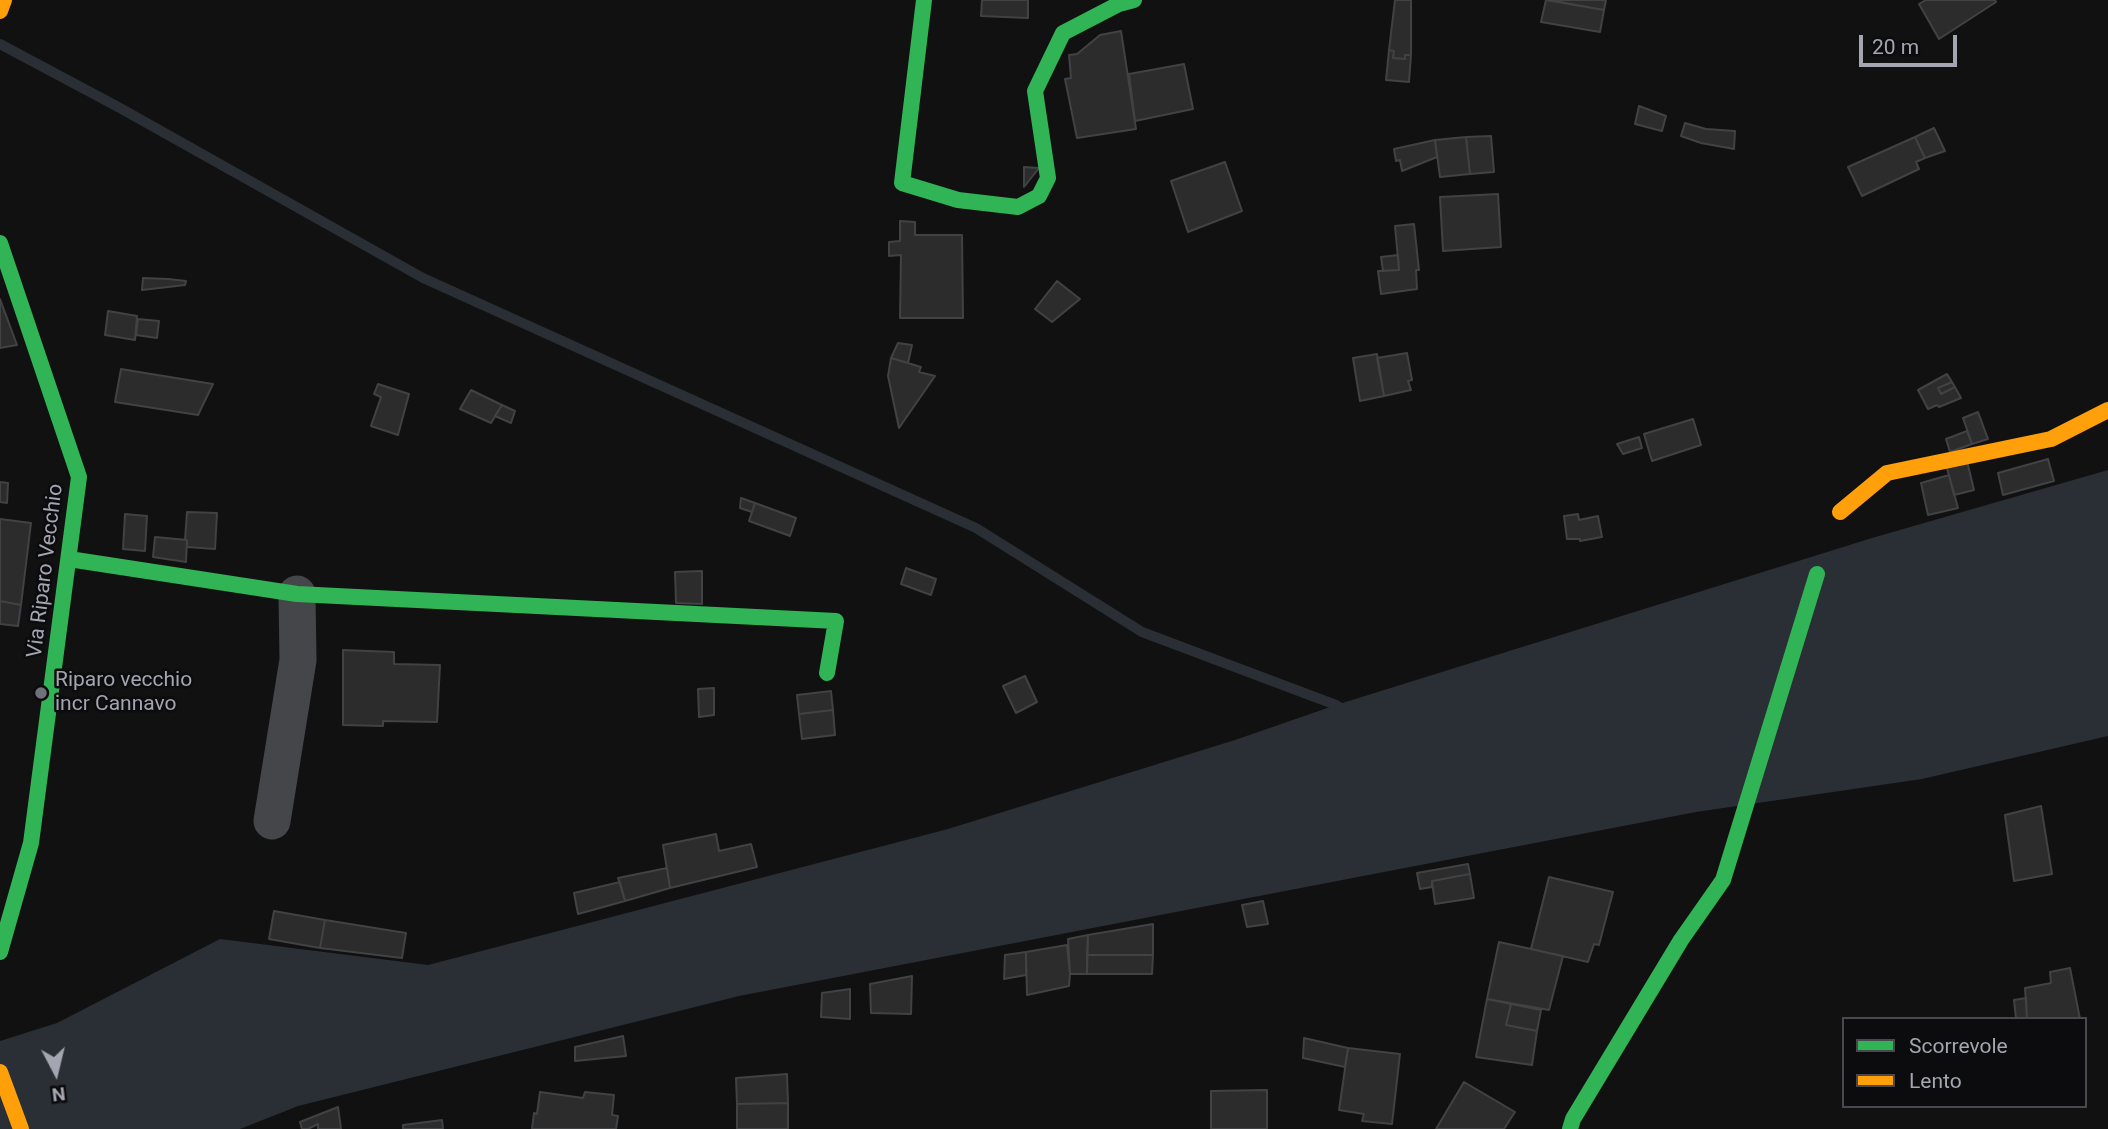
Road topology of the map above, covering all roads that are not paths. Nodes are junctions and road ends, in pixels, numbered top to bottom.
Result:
1 (4, 0) edge
2 (924, 0) edge
3 (1134, 0) edge
4 (0, 11) edge
5 (3, 258) edge
6 (2108, 410) edge
7 (1840, 512) dead end
8 (69, 559) junction
9 (1817, 574) dead end
10 (297, 594) junction
11 (827, 673) dead end
12 (272, 821) dead end
13 (6, 910) edge
14 (0, 952) edge
15 (0, 1072) edge
16 (21, 1129) edge
17 (1570, 1129) edge

1 - 4 street
2 - 3 street
5 - 8 street, Via Riparo Vecchio
6 - 7 street
8 - 10 street
8 - 13 street, Via Riparo Vecchio
9 - 17 street
10 - 11 street
10 - 12 street
13 - 14 street, Via Riparo Vecchio
15 - 16 street

